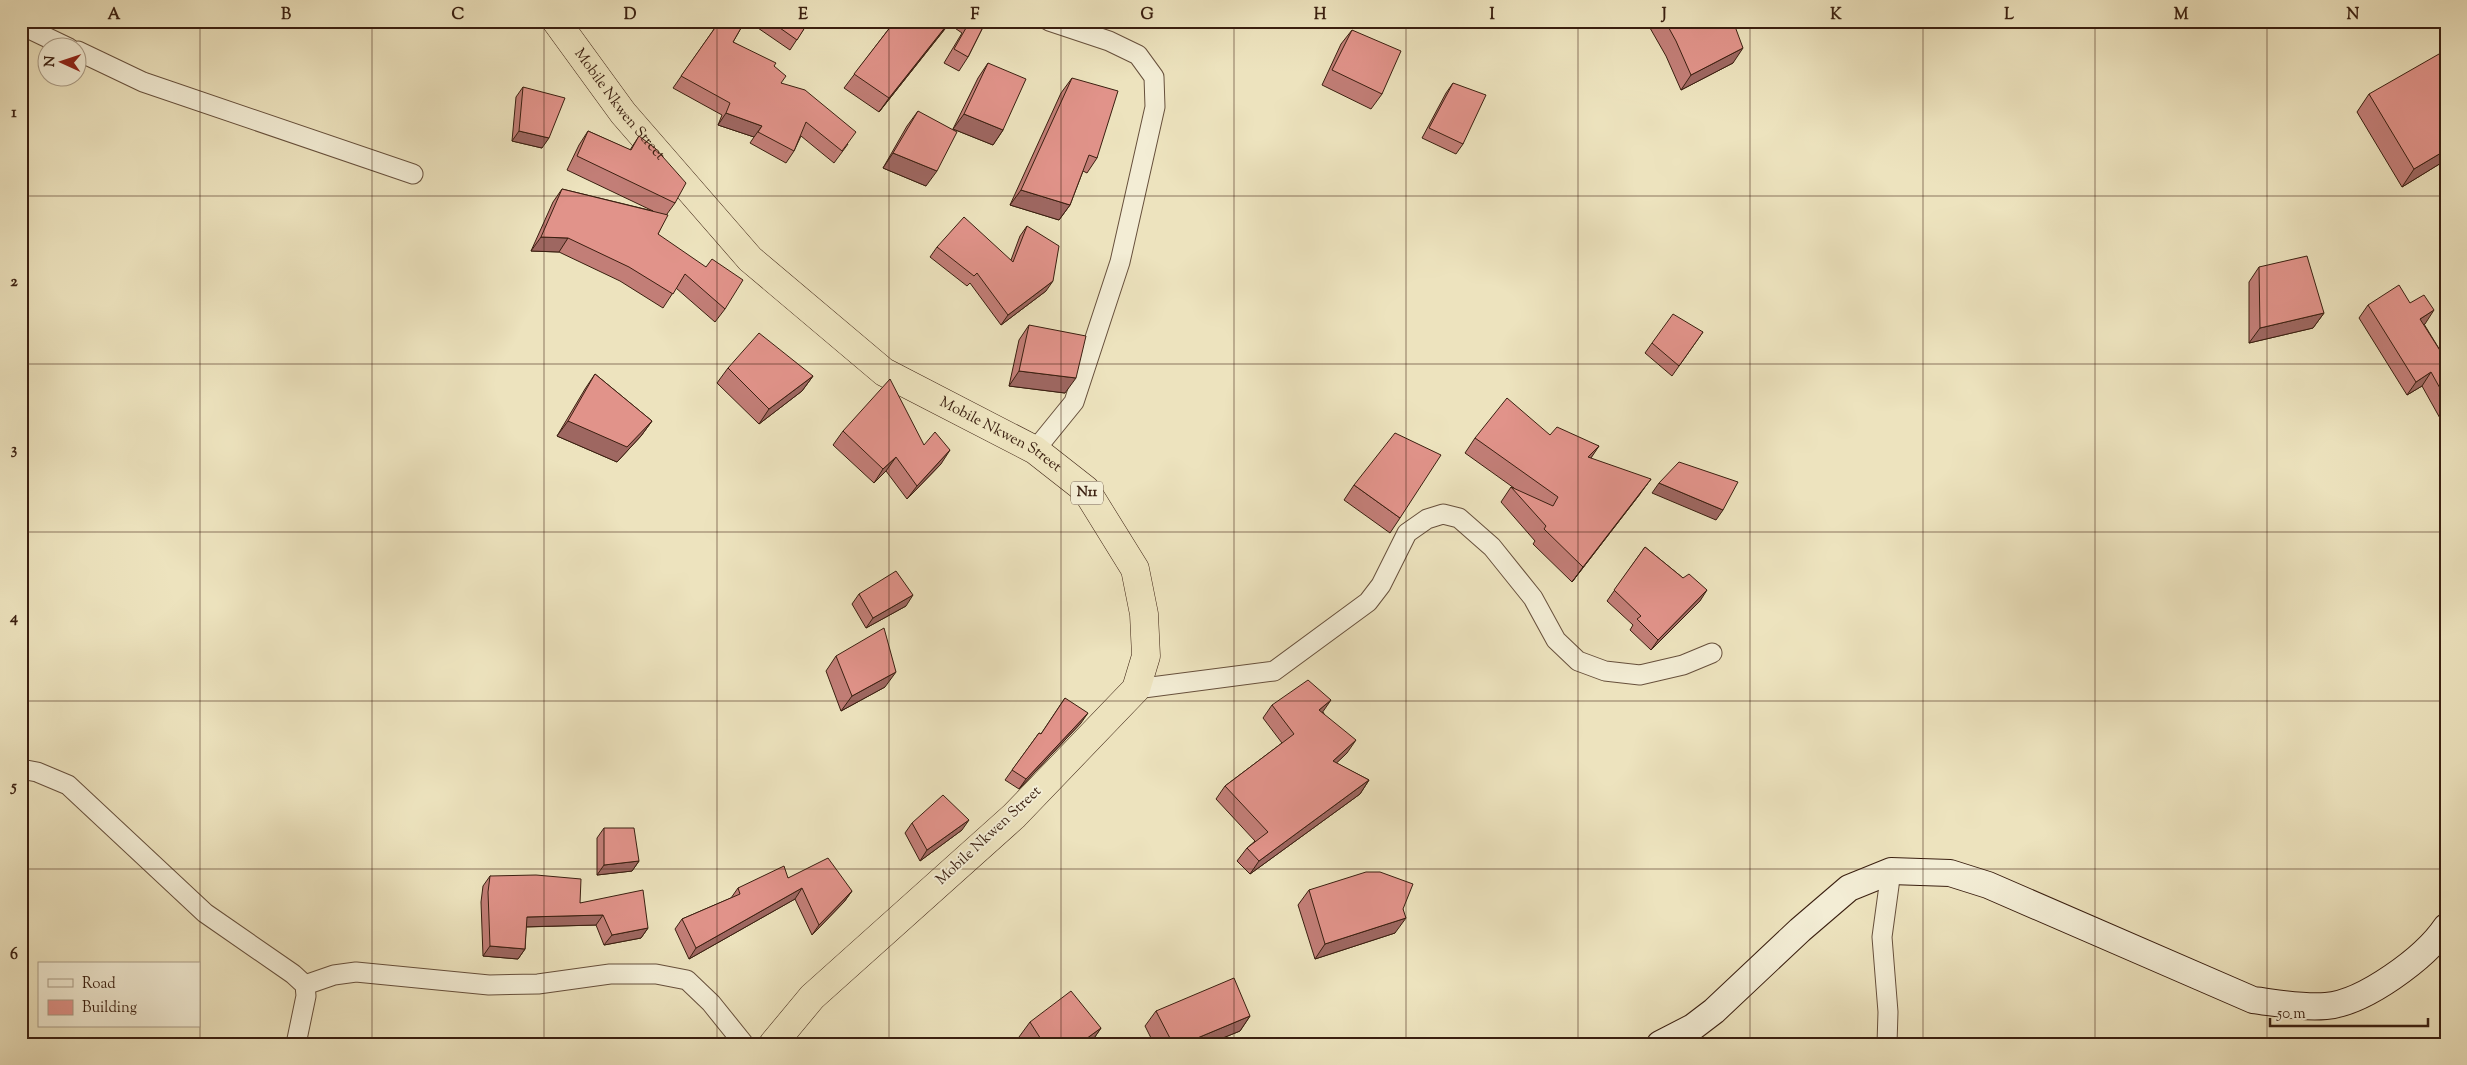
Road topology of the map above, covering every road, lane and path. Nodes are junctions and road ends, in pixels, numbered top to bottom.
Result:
1 (556, 21) edge
2 (1049, 21) edge
3 (21, 25) edge
4 (48, 38) edge
5 (88, 56) edge
6 (413, 174) dead end
7 (1035, 450) junction
8 (1712, 653) dead end
9 (1136, 689) junction
10 (21, 769) edge
11 (1891, 871) junction
12 (2446, 927) edge
13 (304, 986) junction
14 (296, 1044) edge
15 (744, 1044) edge
16 (773, 1044) edge
17 (1660, 1044) edge
18 (1887, 1044) edge

1 - 7 highway, Mobile Nkwen Street / N11
2 - 7 street
3 - 4 street
5 - 6 street
7 - 9 highway, Mobile Nkwen Street / N11
8 - 9 street
9 - 16 highway, Mobile Nkwen Street / N11
10 - 13 street
11 - 12 street
11 - 17 street
11 - 18 street
13 - 14 street
13 - 15 street

